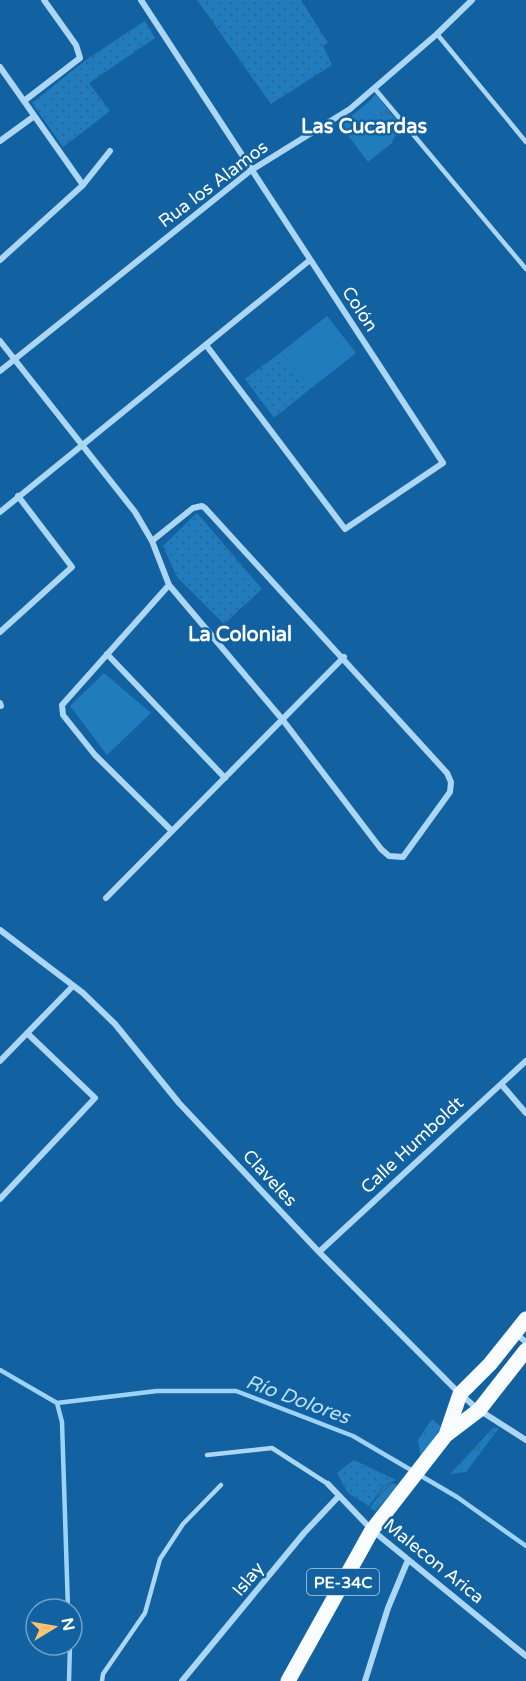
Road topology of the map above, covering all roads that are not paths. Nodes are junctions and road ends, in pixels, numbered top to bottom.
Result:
1 (44, 0) edge
2 (141, 0) edge
3 (472, 0) edge
4 (437, 34) junction
5 (0, 67) edge
6 (375, 89) junction
7 (24, 101) junction
8 (33, 117) junction
9 (0, 141) edge
10 (526, 142) edge
11 (111, 151) dead end
12 (250, 171) junction
13 (83, 184) junction
14 (0, 260) edge
15 (310, 260) junction
16 (526, 269) edge
17 (0, 341) edge
18 (206, 345) junction
19 (15, 358) junction
20 (0, 371) edge
21 (82, 444) junction
22 (18, 496) junction
23 (0, 512) edge
24 (152, 541) junction
25 (169, 585) junction
26 (0, 632) edge
27 (107, 654) junction
28 (344, 657) junction
29 (282, 719) junction
30 (225, 778) junction
31 (171, 830) junction
32 (106, 898) dead end
33 (0, 930) edge
34 (73, 986) junction
35 (27, 1034) junction
36 (526, 1061) edge
37 (0, 1062) edge
38 (501, 1084) junction
39 (526, 1113) edge
40 (0, 1199) edge
41 (319, 1252) junction
42 (526, 1319) edge
43 (521, 1338) edge
44 (526, 1350) edge
45 (460, 1394) junction
46 (479, 1410) junction
47 (446, 1435) junction
48 (526, 1440) edge
49 (207, 1455) dead end
50 (328, 1484) joint
51 (221, 1485) dead end
52 (338, 1497) junction
53 (372, 1530) junction
54 (408, 1560) junction
55 (526, 1656) edge
56 (102, 1681) edge
57 (182, 1681) edge
58 (288, 1681) edge
59 (365, 1681) edge

1 - 7 street
2 - 12 street, Colón
3 - 4 street, Rua los Alamos
4 - 6 street, Rua los Alamos
4 - 10 lane
5 - 7 street
6 - 12 street, Rua los Alamos
6 - 16 lane
7 - 8 street
8 - 9 street
8 - 13 street
11 - 13 street
12 - 15 street, Colón
12 - 19 street, Rua los Alamos
13 - 14 street
15 - 18 street
15 - 18 street, Colón
17 - 19 street
18 - 21 street
19 - 20 street, Rua los Alamos
19 - 21 street
21 - 22 street
21 - 24 street
22 - 23 street
22 - 26 street
24 - 25 street
24 - 28 street
25 - 27 street
25 - 29 street
27 - 30 street
27 - 31 street
28 - 29 street
28 - 29 street
29 - 30 street
30 - 31 street
31 - 32 street
33 - 34 street, Claveles
34 - 35 street
34 - 41 street, Claveles
35 - 37 street
35 - 40 street
36 - 38 street, Calle Humboldt
38 - 39 street
38 - 41 street, Calle Humboldt
41 - 45 street, Claveles
42 - 43 main road, PE-34C
43 - 45 main road, PE-34C
44 - 46 main road, PE-34C
45 - 46 street, Claveles
45 - 47 main road, PE-34C
46 - 47 main road, PE-34C
46 - 48 street, Claveles
47 - 53 main road, PE-34C
49 - 50 lane
50 - 52 street, Malecon Arica
51 - 56 lane
52 - 53 street, Malecon Arica
52 - 57 street, Islay
53 - 54 street, Malecon Arica
53 - 58 main road, PE-34C
54 - 55 street, Malecon Arica
54 - 59 street

